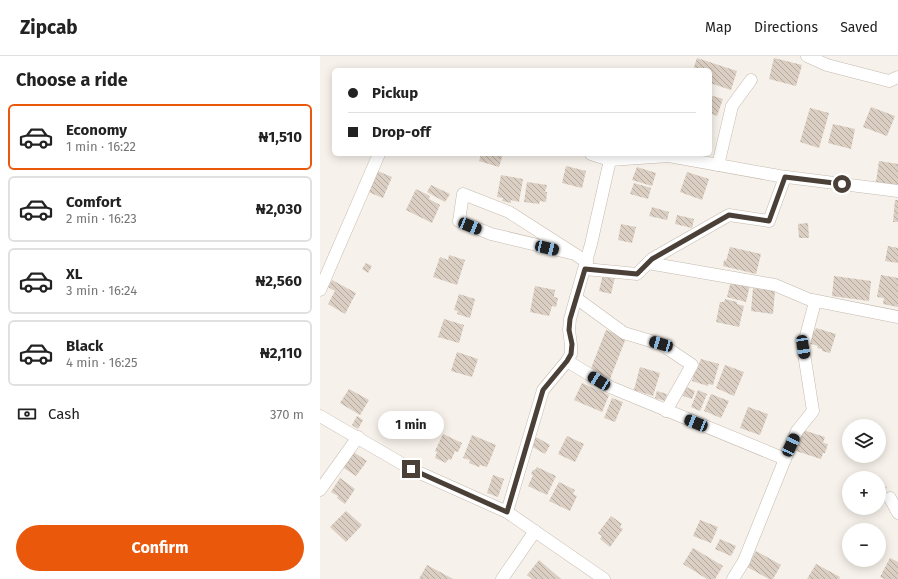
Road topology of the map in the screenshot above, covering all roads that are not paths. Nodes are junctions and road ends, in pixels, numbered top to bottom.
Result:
1 (807, 56) edge
2 (898, 77) edge
3 (751, 80) dead end
4 (377, 156) edge
5 (597, 156) edge
6 (610, 160) junction
7 (718, 165) junction
8 (785, 177) junction
9 (898, 191) edge
10 (575, 254) junction
11 (648, 263) junction
12 (586, 265) junction
13 (320, 290) edge
14 (576, 298) junction
15 (812, 300) junction
16 (898, 317) edge
17 (567, 361) junction
18 (666, 410) junction
19 (320, 416) edge
20 (358, 437) junction
21 (785, 459) junction
22 (320, 490) edge
23 (890, 498) dead end
24 (507, 512) junction
25 (898, 513) edge
26 (535, 531) junction
27 (502, 579) edge
28 (604, 579) edge
29 (733, 579) edge

1 - 2 street
3 - 7 street
4 - 13 street
5 - 6 street
6 - 7 street
6 - 12 street
7 - 8 street
8 - 9 street
8 - 11 street
10 - 10 street
10 - 12 street
11 - 12 street
11 - 15 street
12 - 14 street
14 - 17 street
14 - 18 street
15 - 16 street
15 - 21 street
17 - 18 street
17 - 24 street
18 - 21 street
19 - 20 street
20 - 22 street
20 - 24 street
21 - 29 street
23 - 25 street
24 - 26 street
26 - 27 street
26 - 28 street

